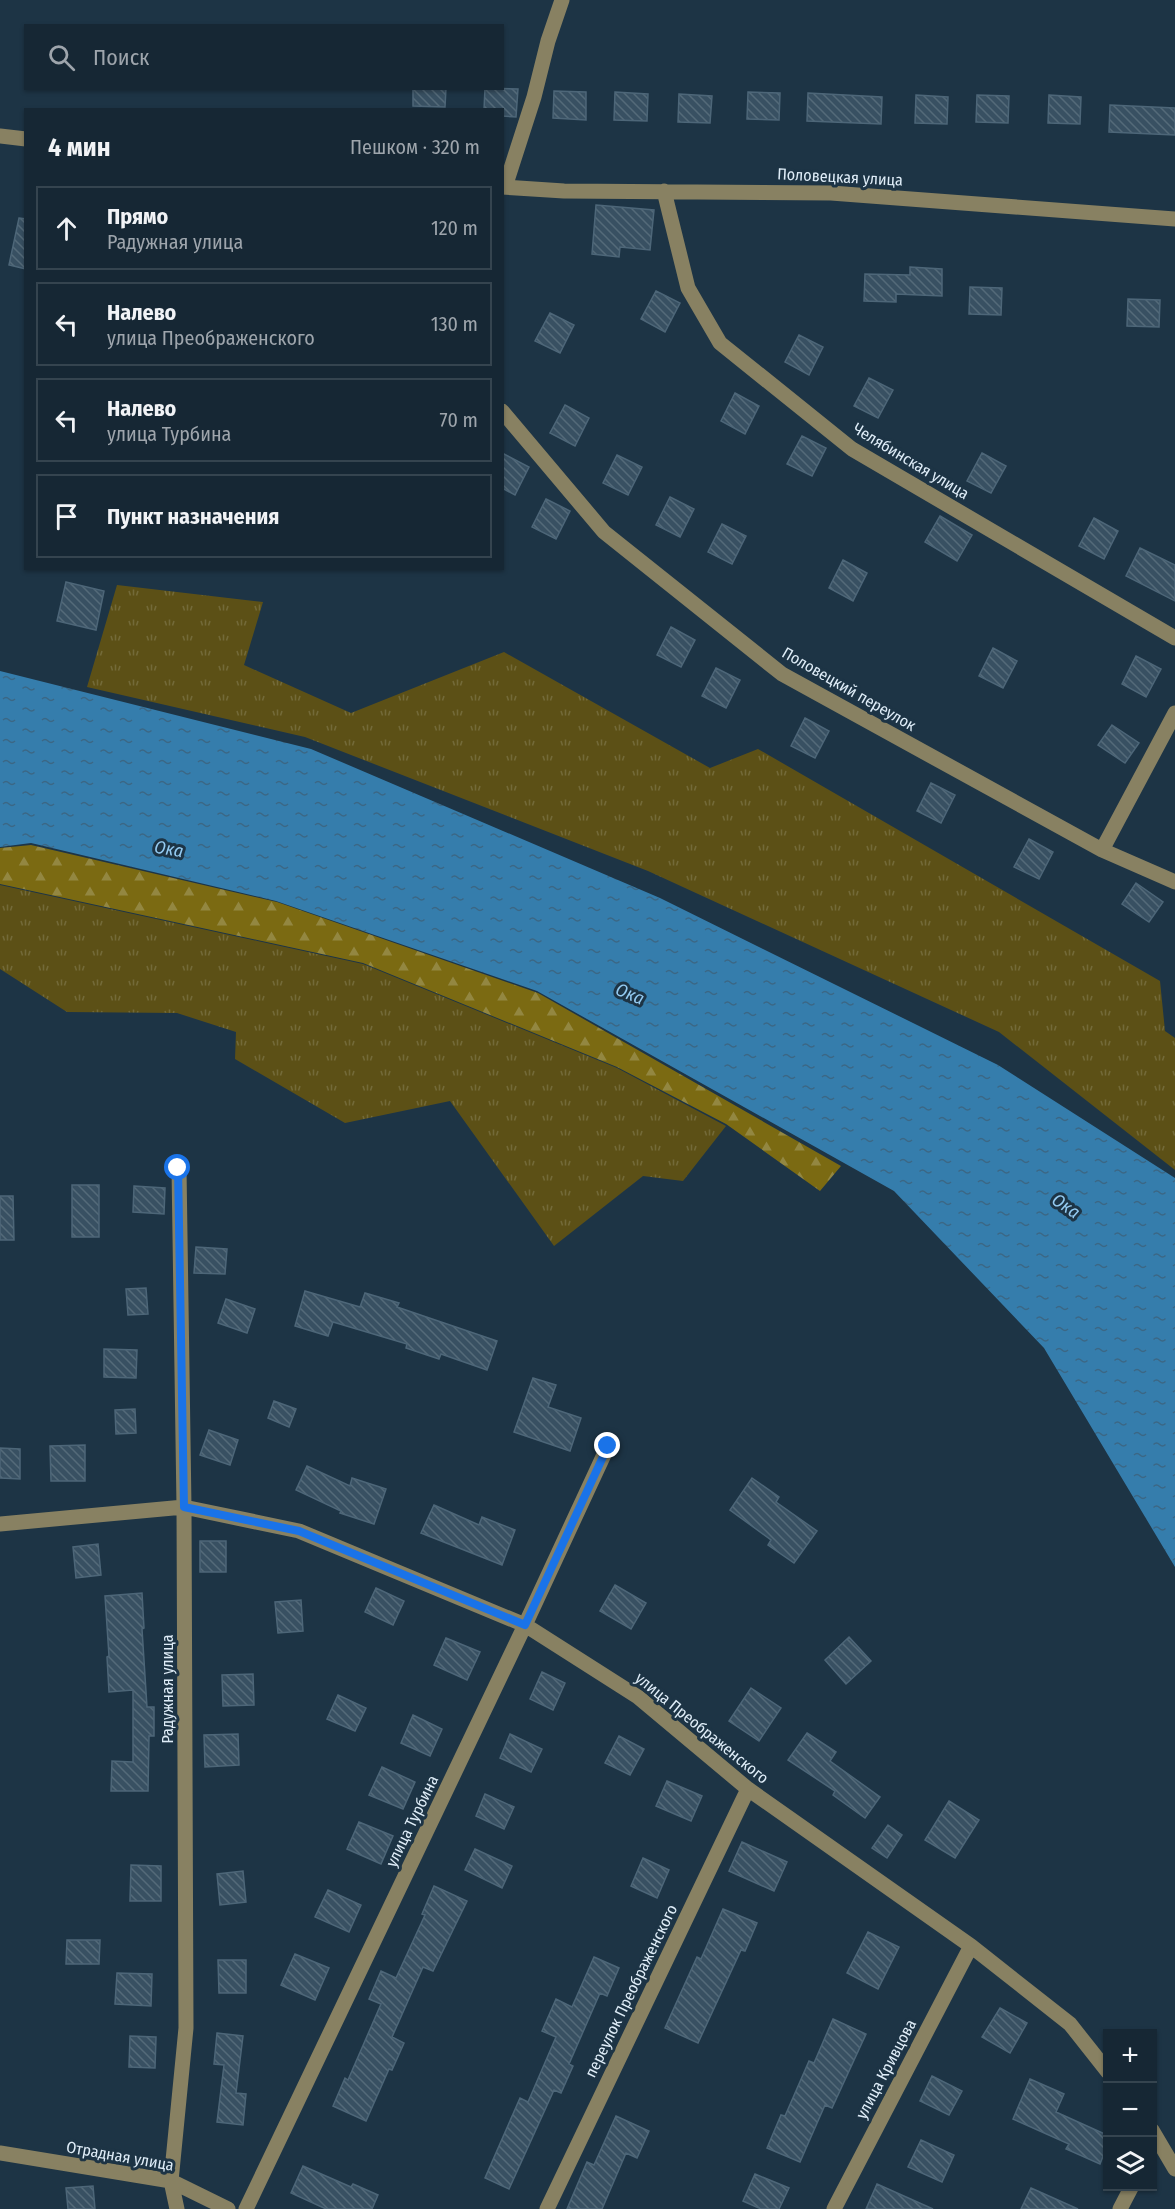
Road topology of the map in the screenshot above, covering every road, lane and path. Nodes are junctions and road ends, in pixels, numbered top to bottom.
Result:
1 (562, 0) edge
2 (0, 136) edge
3 (24, 139) edge
4 (504, 184) edge
5 (504, 187) edge
6 (664, 191) junction
7 (1175, 219) edge
8 (504, 413) edge
9 (1175, 639) edge
10 (1175, 713) edge
11 (1102, 850) junction
12 (1175, 882) edge
13 (178, 1168) dead end
14 (608, 1446) dead end
15 (184, 1507) junction
16 (0, 1524) edge
17 (525, 1625) junction
18 (748, 1789) junction
19 (971, 1946) junction
20 (1103, 2067) edge
21 (1157, 2142) edge
22 (0, 2153) edge
23 (1175, 2169) edge
24 (171, 2181) junction
25 (1130, 2191) edge
26 (177, 2209) edge
27 (228, 2209) edge
28 (246, 2209) edge
29 (547, 2209) edge
30 (834, 2209) edge
31 (1120, 2209) edge

1 - 4 street
2 - 3 street
5 - 6 street, Половецкая улица
6 - 7 street, Половецкая улица
6 - 9 street, Челябинская улица
8 - 11 street, Половецкий переулок
10 - 11 street
11 - 12 street, Половецкий переулок
13 - 15 street, Радужная улица
14 - 17 street, улица Турбина
15 - 16 street, улица Преображенского
15 - 17 street, улица Преображенского
15 - 24 street, Радужная улица
17 - 18 street, улица Преображенского
17 - 28 street, улица Турбина
18 - 19 street, улица Преображенского
18 - 29 street, переулок Преображенского
19 - 20 street, улица Преображенского
19 - 30 street, улица Кривцова
21 - 23 street
22 - 24 street, Отрадная улица
24 - 26 street, Радужная улица
24 - 27 street, Отрадная улица
25 - 31 street

